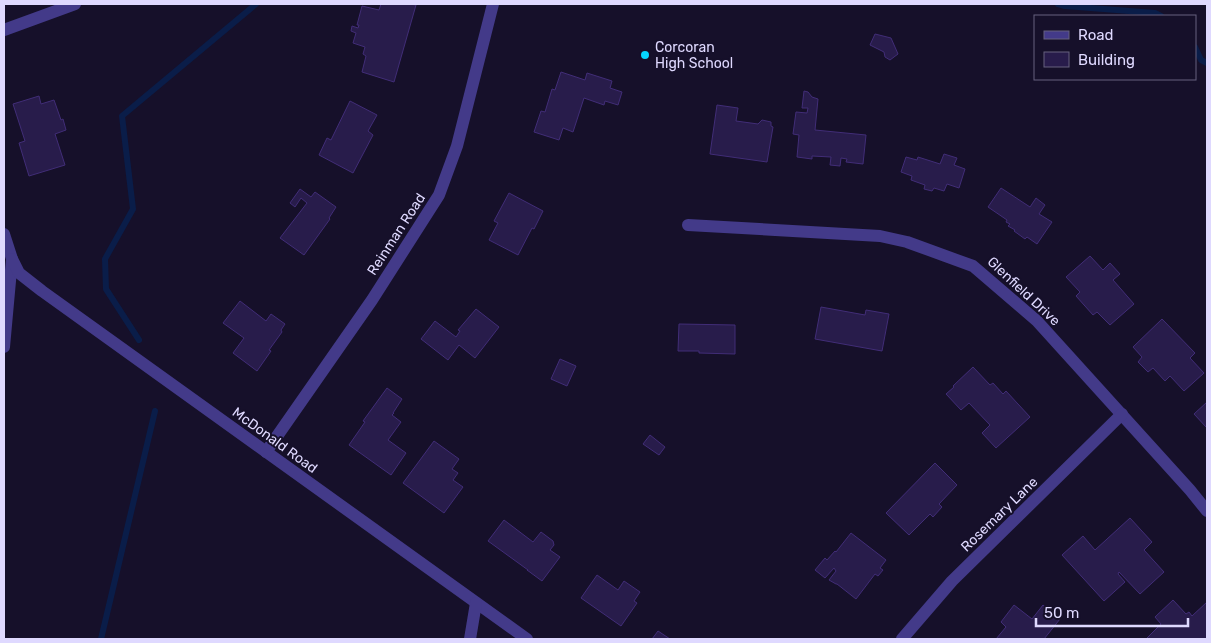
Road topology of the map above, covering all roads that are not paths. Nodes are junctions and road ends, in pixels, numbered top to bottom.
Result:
1 (75, 4) edge
2 (493, 4) edge
3 (4, 30) edge
4 (688, 225) dead end
5 (4, 234) edge
6 (12, 259) junction
7 (4, 347) edge
8 (1122, 414) junction
9 (266, 452) junction
10 (1207, 511) edge
11 (476, 603) junction
12 (470, 639) edge
13 (527, 639) edge
14 (902, 639) edge

1 - 3 street
2 - 9 street, Reinman Road
4 - 8 street, Glenfield Drive
5 - 6 street
6 - 7 street
6 - 9 street, McDonald Road
8 - 10 street, Glenfield Drive
8 - 14 street, Rosemary Lane
9 - 11 street, McDonald Road
11 - 12 street
11 - 13 street, McDonald Road

